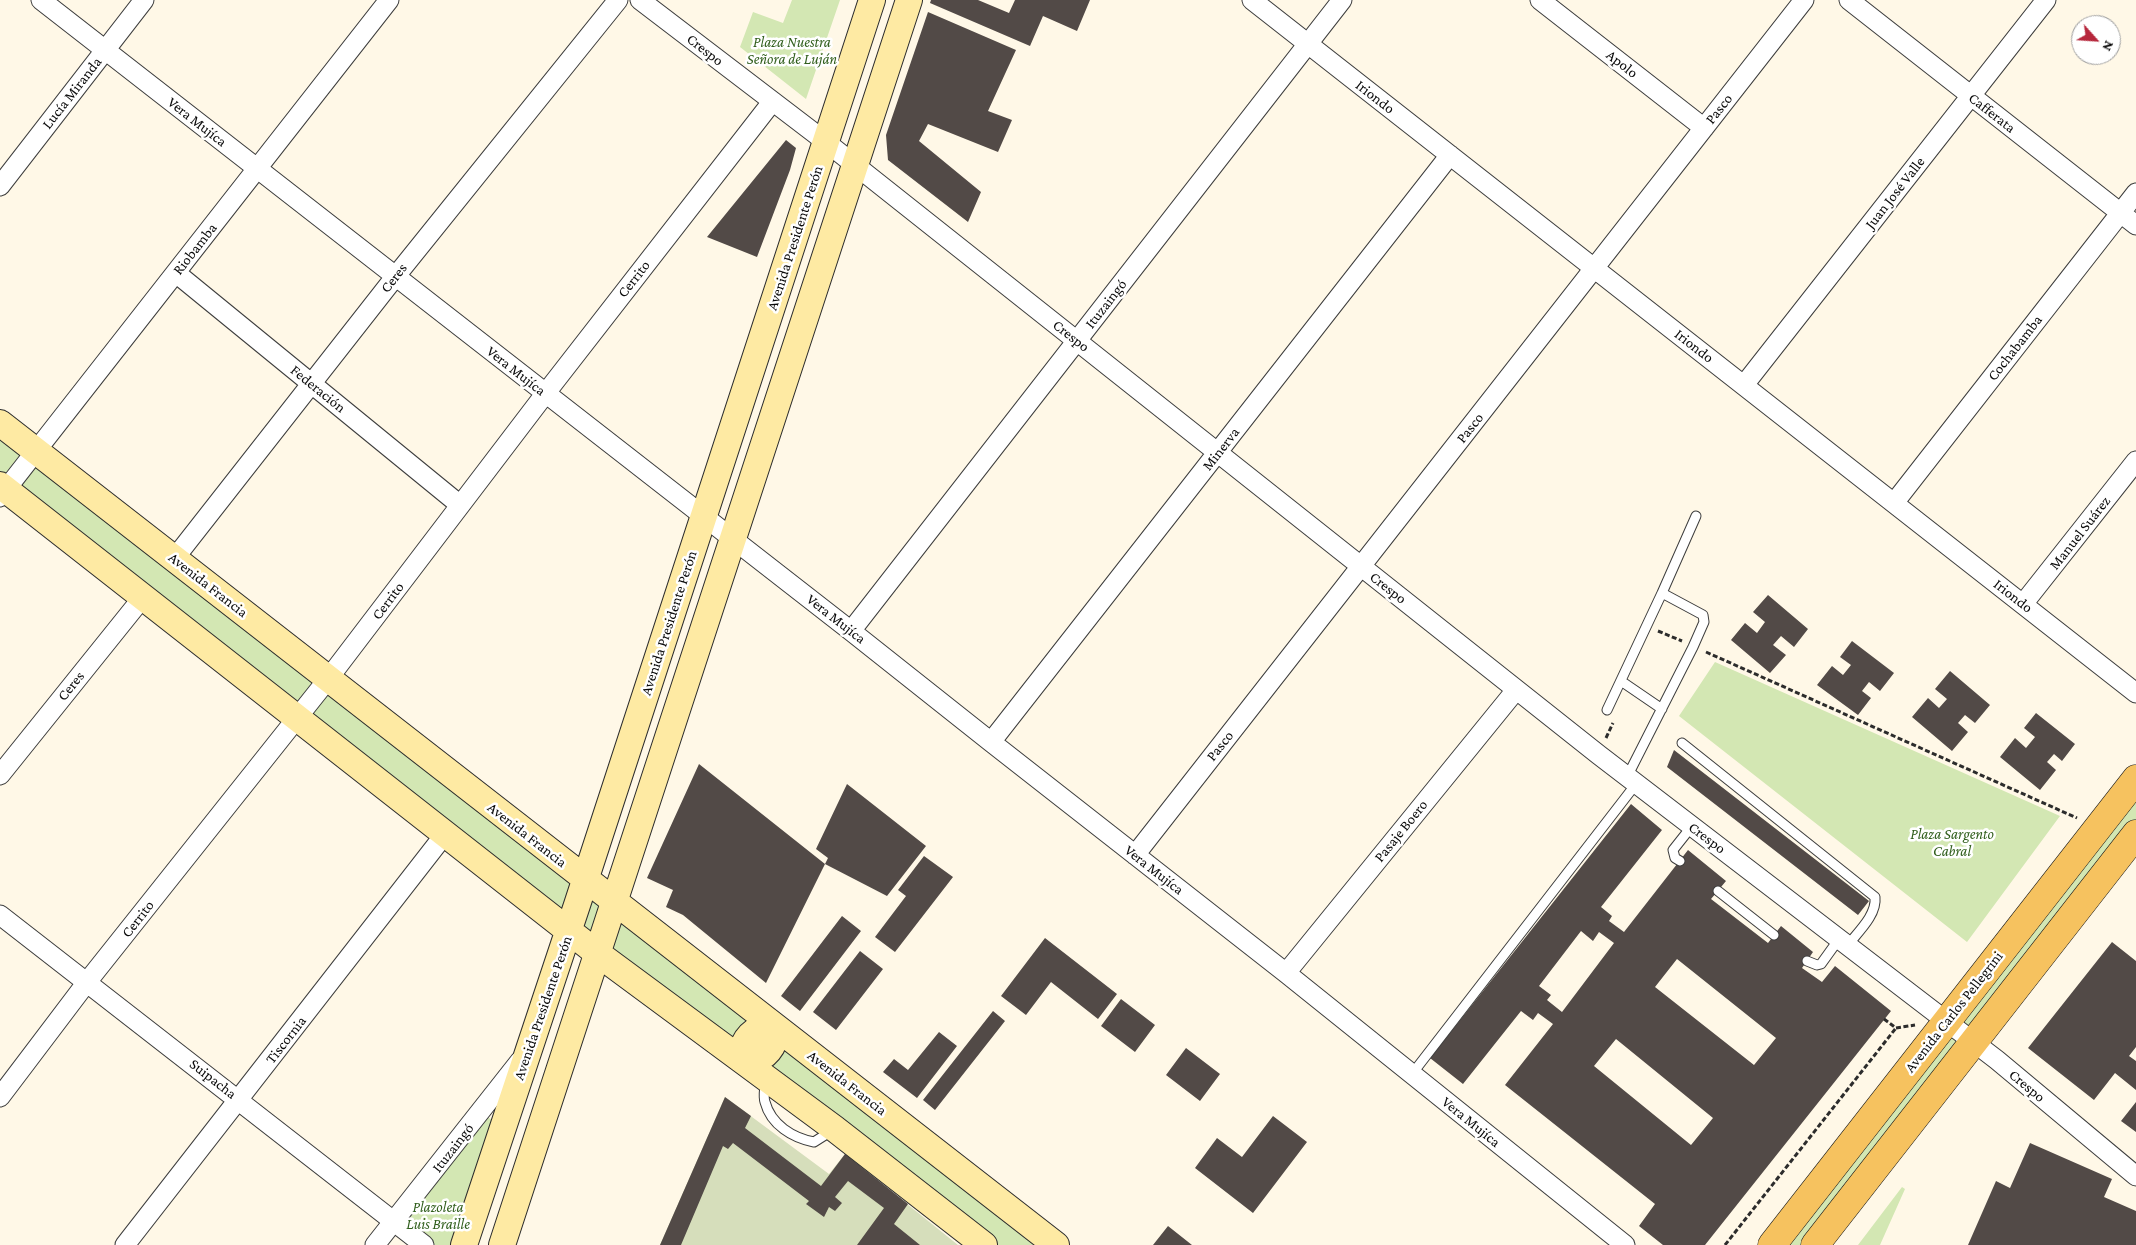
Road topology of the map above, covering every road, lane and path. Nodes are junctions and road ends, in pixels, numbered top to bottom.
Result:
1 (41, 0) edge
2 (144, 0) edge
3 (389, 0) edge
4 (618, 0) edge
5 (640, 0) edge
6 (872, 0) edge
7 (909, 0) edge
8 (1252, 0) edge
9 (1342, 0) edge
10 (1540, 0) edge
11 (1804, 0) edge
12 (1849, 0) edge
13 (2046, 0) edge
14 (1308, 44) junction
15 (105, 50) junction
16 (1971, 96) junction
17 (772, 102) junction
18 (1704, 128) junction
19 (826, 142) junction
20 (1450, 155) junction
21 (855, 165) junction
22 (257, 169) junction
23 (0, 186) edge
24 (2136, 193) edge
25 (2121, 213) junction
26 (2136, 225) edge
27 (1594, 268) junction
28 (176, 273) junction
29 (395, 277) junction
30 (1077, 341) junction
31 (312, 384) junction
32 (1744, 385) junction
33 (545, 394) junction
34 (0, 423) edge
35 (36, 451) junction
36 (1218, 454) junction
37 (2136, 461) edge
38 (2, 491) edge
39 (1894, 503) junction
40 (460, 506) junction
41 (704, 516) junction
42 (1696, 516) dead end
43 (733, 538) junction
44 (174, 559) junction
45 (1361, 566) junction
46 (1662, 593) junction
47 (143, 597) junction
48 (2023, 604) junction
49 (851, 630) junction
50 (1656, 630) dead end
51 (1693, 646) junction
52 (328, 679) junction
53 (1621, 681) junction
54 (1516, 690) junction
55 (2136, 692) edge
56 (1662, 709) junction
57 (1607, 710) dead end
58 (297, 718) junction
59 (991, 742) junction
60 (1682, 743) dead end
61 (0, 775) edge
62 (2136, 779) edge
63 (1632, 780) junction
64 (1692, 826) junction
65 (2098, 828) junction
66 (445, 834) junction
67 (2136, 834) edge
68 (1135, 855) junction
69 (1680, 861) dead end
70 (586, 880) junction
71 (1718, 891) dead end
72 (614, 903) junction
73 (0, 914) edge
74 (569, 931) junction
75 (1774, 935) dead end
76 (1843, 942) junction
77 (597, 953) junction
78 (1807, 960) dead end
79 (1286, 973) junction
80 (88, 982) junction
81 (1884, 1019) dead end
82 (1947, 1022) junction
83 (1918, 1025) dead end
84 (775, 1027) junction
85 (1896, 1028) junction
86 (1973, 1042) junction
87 (529, 1050) junction
88 (751, 1067) junction
89 (1412, 1074) junction
90 (0, 1097) edge
91 (240, 1100) junction
92 (2136, 1176) edge
93 (395, 1221) junction
94 (125, 1245) edge
95 (375, 1245) edge
96 (424, 1245) edge
97 (464, 1245) edge
98 (502, 1245) edge
99 (984, 1245) edge
100 (1056, 1245) edge
101 (1625, 1245) edge
102 (1725, 1245) edge
103 (1772, 1245) edge
104 (1815, 1245) edge

1 - 15 street, Vera Mujíca
2 - 15 street, Lucía Miranda
3 - 22 street, Riobamba
4 - 29 street, Ceres
5 - 17 street, Crespo
6 - 19 main road, Avenida Presidente Perón
7 - 21 main road
8 - 14 street, Iriondo
9 - 14 street, Ituzaingó
10 - 18 street, Apolo
11 - 18 street, Pasco
12 - 16 street, Cafferata
13 - 16 street, Juan José Valle
14 - 20 street, Iriondo
14 - 30 street, Ituzaingó
15 - 22 street, Vera Mujíca
15 - 23 street, Lucía Miranda
16 - 25 street, Cafferata
16 - 32 street, Juan José Valle
17 - 19 street, Crespo
17 - 33 street, Cerrito
18 - 27 street, Pasco
19 - 21 street, Crespo
19 - 41 main road, Avenida Presidente Perón
20 - 27 street, Iriondo
20 - 36 street, Minerva
21 - 30 street, Crespo
21 - 43 main road
22 - 28 street, Riobamba
22 - 29 street, Vera Mujíca
24 - 25 street, Cochabamba
25 - 26 street, Cafferata
25 - 39 street, Cochabamba
27 - 32 street, Iriondo
27 - 45 street, Pasco
28 - 31 street, Federación
28 - 35 street, Riobamba
29 - 31 street, Ceres
29 - 33 street, Vera Mujíca
30 - 36 street, Crespo
30 - 49 street, Ituzaingó
31 - 40 street, Federación
31 - 44 street, Ceres
32 - 39 street, Iriondo
33 - 40 street, Cerrito
33 - 41 street, Vera Mujíca
34 - 35 main road, Avenida Francia
35 - 38 street, Riobamba
35 - 44 main road, Avenida Francia
36 - 45 street, Crespo
36 - 59 street, Minerva
37 - 48 street, Manuel Suárez
38 - 47 main road
39 - 48 street, Iriondo
40 - 52 street, Cerrito
41 - 43 street, Vera Mujíca
41 - 70 main road, Avenida Presidente Perón
42 - 46 lane
43 - 49 street, Vera Mujíca
43 - 72 main road
44 - 52 main road, Avenida Francia
45 - 54 street, Crespo
45 - 68 street, Pasco
46 - 51 lane
46 - 53 lane
47 - 58 main road
47 - 61 street, Ceres
48 - 55 street, Iriondo
49 - 59 street, Vera Mujíca
50 - 51 path
51 - 56 lane
51 - 65 path
52 - 58 street, Cerrito
52 - 70 main road, Avenida Francia
53 - 56 lane
53 - 57 lane
54 - 63 street, Crespo
54 - 79 street, Pasaje Boero
56 - 63 lane
58 - 66 main road
58 - 80 street, Cerrito
59 - 68 street, Vera Mujíca
60 - 76 lane
62 - 65 main road, Avenida Carlos Pellegrini
63 - 64 street, Crespo
63 - 89 lane
64 - 69 lane
64 - 76 street, Crespo
65 - 82 main road, Avenida Carlos Pellegrini
66 - 74 main road
66 - 91 street, Tiscornia
67 - 86 main road
68 - 79 street, Vera Mujíca
70 - 72 main road, Avenida Francia
70 - 74 main road, Avenida Presidente Perón
71 - 75 lane
72 - 77 main road
72 - 84 main road, Avenida Francia
73 - 80 street, Suipacha
74 - 77 main road
74 - 87 main road, Avenida Presidente Perón
76 - 78 lane
76 - 82 street, Crespo
77 - 88 main road
77 - 98 main road
79 - 89 street, Vera Mujíca
80 - 90 street, Cerrito
80 - 91 street, Suipacha
81 - 85 path
82 - 86 street, Crespo
82 - 103 main road, Avenida Carlos Pellegrini
83 - 85 path
84 - 88 main road
84 - 100 main road, Avenida Francia
85 - 102 path
86 - 92 street, Crespo
86 - 104 main road
87 - 93 street, Ituzaingó
87 - 97 main road, Avenida Presidente Perón
88 - 99 main road
89 - 101 street, Vera Mujíca
91 - 93 street, Suipacha
91 - 94 street, Tiscornia
93 - 95 street, Ituzaingó
93 - 96 street, Suipacha

